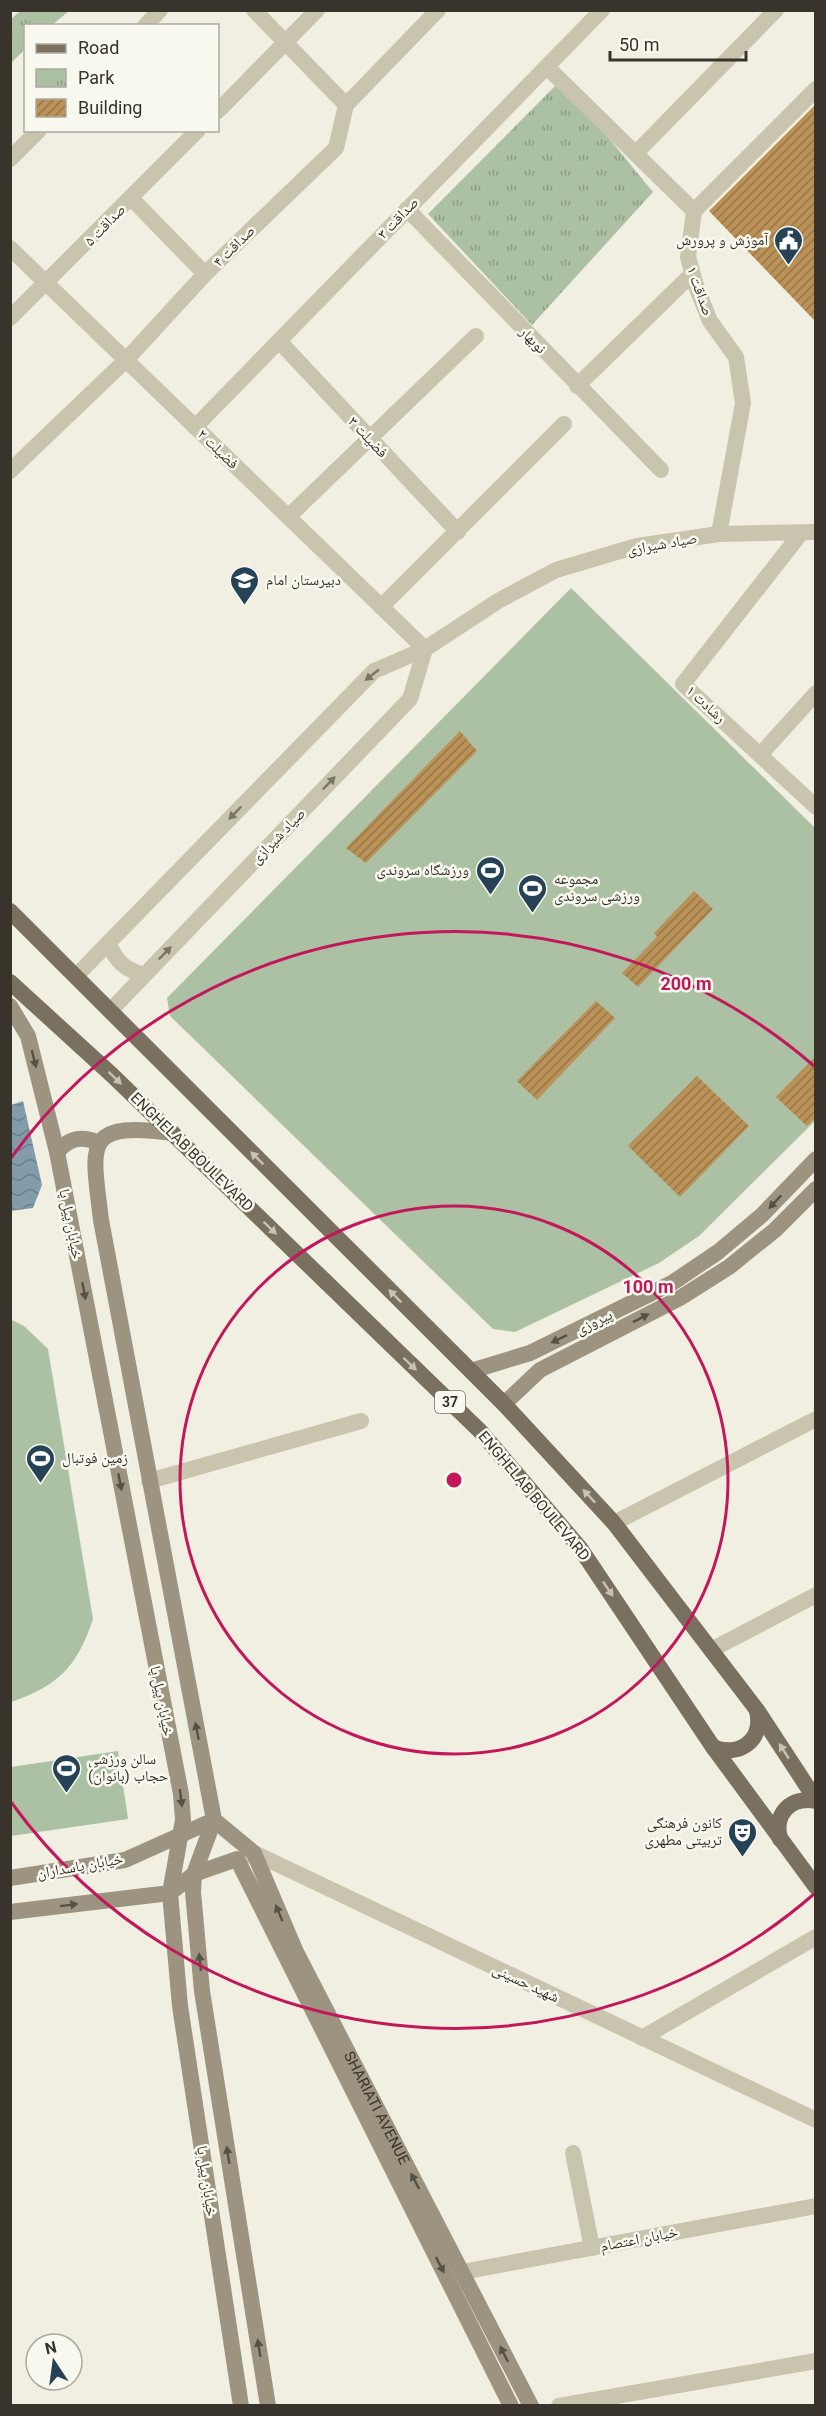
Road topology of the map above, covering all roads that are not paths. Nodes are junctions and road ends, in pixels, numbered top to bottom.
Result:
1 (160, 10) edge
2 (254, 10) edge
3 (316, 10) edge
4 (438, 10) edge
5 (602, 10) edge
6 (776, 10) edge
7 (147, 24) edge
8 (285, 42) junction
9 (547, 67) junction
10 (816, 89) edge
11 (346, 105) junction
12 (219, 110) edge
13 (37, 132) edge
14 (196, 132) edge
15 (636, 153) junction
16 (10, 159) edge
17 (131, 198) junction
18 (407, 209) junction
19 (694, 211) junction
20 (10, 248) edge
21 (205, 274) junction
22 (692, 274) junction
23 (48, 284) junction
24 (10, 318) edge
25 (476, 336) dead end
26 (279, 341) junction
27 (126, 360) junction
28 (577, 386) junction
29 (564, 424) dead end
30 (195, 427) junction
31 (370, 438) junction
32 (661, 470) dead end
33 (10, 471) edge
34 (288, 517) junction
35 (458, 532) junction
36 (808, 533) edge
37 (719, 534) junction
38 (381, 607) junction
39 (425, 650) junction
40 (816, 693) edge
41 (760, 756) junction
42 (816, 807) edge
43 (10, 911) edge
44 (108, 943) junction
45 (144, 975) junction
46 (76, 976) junction
47 (10, 981) edge
48 (10, 1006) edge
49 (110, 1011) junction
50 (173, 1133) junction
51 (99, 1143) junction
52 (57, 1152) junction
53 (816, 1159) edge
54 (816, 1189) edge
55 (471, 1371) junction
56 (504, 1404) junction
57 (816, 1419) edge
58 (361, 1421) dead end
59 (149, 1481) junction
60 (614, 1523) junction
61 (816, 1595) edge
62 (711, 1650) junction
63 (757, 1710) junction
64 (713, 1747) junction
65 (816, 1801) edge
66 (214, 1820) junction
67 (178, 1835) junction
68 (781, 1840) junction
69 (254, 1853) junction
70 (237, 1859) junction
71 (194, 1874) junction
72 (10, 1878) edge
73 (816, 1887) edge
74 (170, 1893) junction
75 (10, 1912) edge
76 (816, 1937) edge
77 (642, 2038) junction
78 (816, 2121) edge
79 (573, 2153) dead end
80 (816, 2206) edge
81 (591, 2248) junction
82 (462, 2272) junction
83 (816, 2361) edge
84 (241, 2406) edge
85 (268, 2406) edge
86 (511, 2406) edge
87 (531, 2406) edge
88 (559, 2406) edge

1 - 7 street
2 - 8 street
3 - 8 street
4 - 11 street
5 - 9 street, صداقت ۳
6 - 15 street
8 - 11 street
8 - 12 street
9 - 15 street
9 - 18 street, صداقت ۳
10 - 19 street
11 - 21 street, صداقت ۴
13 - 16 street
14 - 17 street, صداقت ۵
15 - 19 street
17 - 21 street
17 - 23 street, صداقت ۵
18 - 26 street, صداقت ۳
18 - 28 street, نوبهار
19 - 22 street, صداقت ۱
20 - 23 street, فضیلت ۲
21 - 27 street, صداقت ۴
22 - 28 street
22 - 37 street, صداقت ۱
23 - 24 street, صداقت ۵
23 - 27 street, فضیلت ۲
25 - 31 street
26 - 30 street, صداقت ۳
26 - 31 street, فضیلت ۳
27 - 30 street, فضیلت ۲
27 - 33 street, صداقت ۴
28 - 32 street, نوبهار
29 - 35 street
30 - 34 street, فضیلت ۲
31 - 34 street
31 - 35 street, فضیلت ۳
34 - 38 street, فضیلت ۲
35 - 38 street
36 - 37 street, صیاد شیرازی
36 - 41 street, رشادت ۱
37 - 39 street, صیاد شیرازی
38 - 39 street, فضیلت ۲
39 -> 44 street, صیاد شیرازی
45 -> 39 street, صیاد شیرازی
40 - 41 street
41 - 42 street, رشادت ۱
43 - 46 main road, 37
44 - 45 street
44 - 46 street, صیاد شیرازی
45 - 49 street, صیاد شیرازی
46 - 49 main road, 37
47 -> 50 main road, ENGHELAB BOULEVARD / 37
48 -> 52 main road, خیابان پیل پا
55 -> 49 main road, 37
50 - 51 main road
50 -> 64 main road, ENGHELAB BOULEVARD / 37
51 - 52 main road
51 - 59 main road, خیابان پیل پا
52 -> 67 main road, خیابان پیل پا
53 -> 55 main road, پیروزی
56 -> 54 main road, پیروزی
55 - 56 main road, 37
60 -> 56 main road, 37
57 - 60 street
58 - 59 street
66 -> 59 main road, خیابان پیل پا
60 - 62 main road, 37
61 - 62 street
62 - 63 main road, 37
63 - 64 main road
65 -> 63 main road, 37
64 - 68 main road, ENGHELAB BOULEVARD / 37
65 - 68 main road
66 - 67 main road, خیابان پاسداران
66 - 69 main road, SHARIATI AVENUE
66 - 71 main road, خیابان پیل پا
67 - 72 main road, خیابان پاسداران
67 - 74 main road, خیابان پیل پا
68 - 73 main road, ENGHELAB BOULEVARD / 37
69 - 70 street
69 - 77 street, شهید حسینی
82 -> 69 main road, SHARIATI AVENUE
70 - 71 main road
70 -> 86 main road, SHARIATI AVENUE
71 - 74 main road
85 -> 71 main road, خیابان پیل پا
75 -> 74 main road
74 - 84 main road, خیابان پیل پا
76 - 77 street
77 - 78 street, شهید حسینی
79 - 81 street
80 - 81 street, خیابان اعتصام
81 - 82 street, خیابان اعتصام
87 -> 82 main road, SHARIATI AVENUE
83 - 88 street

